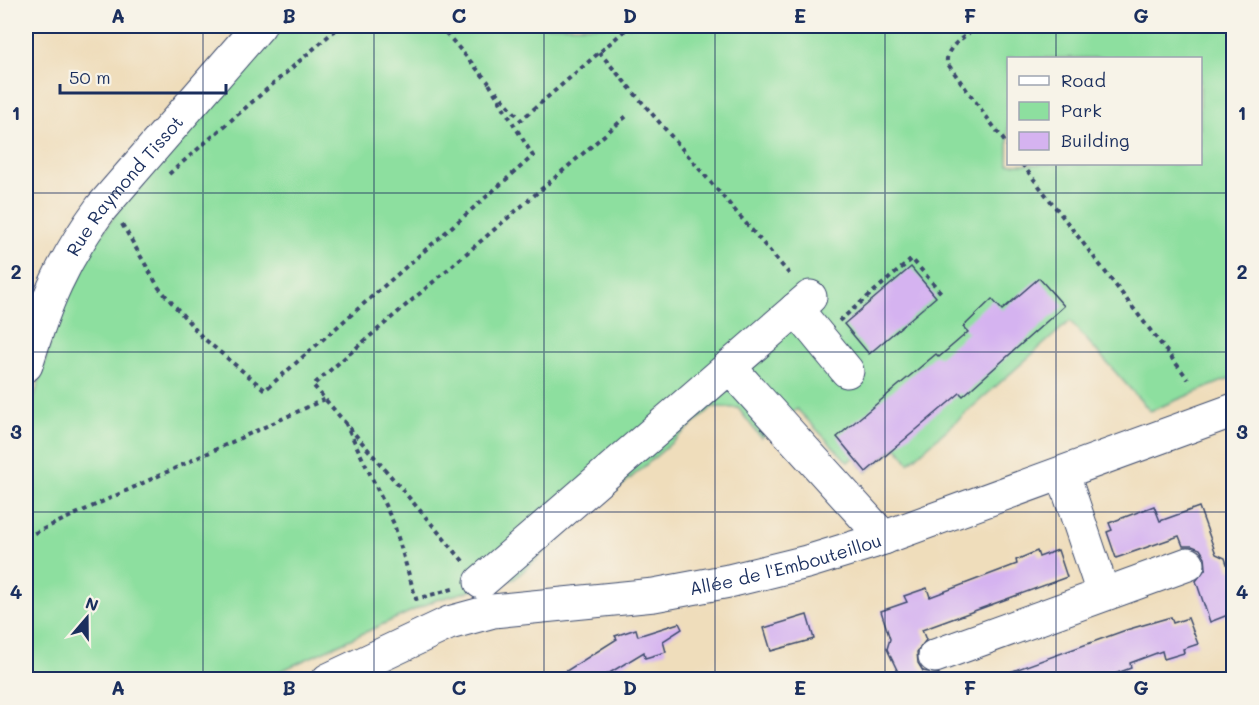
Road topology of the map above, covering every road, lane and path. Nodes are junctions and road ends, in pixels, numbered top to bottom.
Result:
1 (259, 26) edge
2 (340, 26) edge
3 (437, 26) edge
4 (630, 26) edge
5 (979, 26) edge
6 (599, 52) junction
7 (488, 82) junction
8 (629, 114) dead end
9 (1007, 145) edge
10 (1023, 165) edge
11 (163, 180) dead end
12 (118, 218) dead end
13 (943, 296) dead end
14 (803, 303) junction
15 (26, 365) edge
16 (729, 367) junction
17 (848, 371) dead end
18 (1188, 379) dead end
19 (325, 399) junction
20 (1233, 410) edge
21 (345, 422) junction
22 (1063, 474) junction
23 (26, 537) edge
24 (884, 538) junction
25 (1188, 564) dead end
26 (481, 582) junction
27 (1103, 593) junction
28 (935, 656) dead end
29 (328, 680) edge

1 - 15 street, Rue Raymond Tissot
2 - 11 path
3 - 7 path
4 - 6 path
5 - 9 path
6 - 7 path
6 - 14 path
7 - 12 path
8 - 19 path
10 - 18 path
13 - 14 path
14 - 16 street
14 - 17 street
16 - 24 street
16 - 26 street
19 - 21 path
19 - 23 path
20 - 22 street, Allée de l'Embouteillou
21 - 26 path
21 - 26 path
22 - 24 street, Allée de l'Embouteillou
22 - 27 street
24 - 29 street, Allée de l'Embouteillou
25 - 27 street
27 - 28 street

